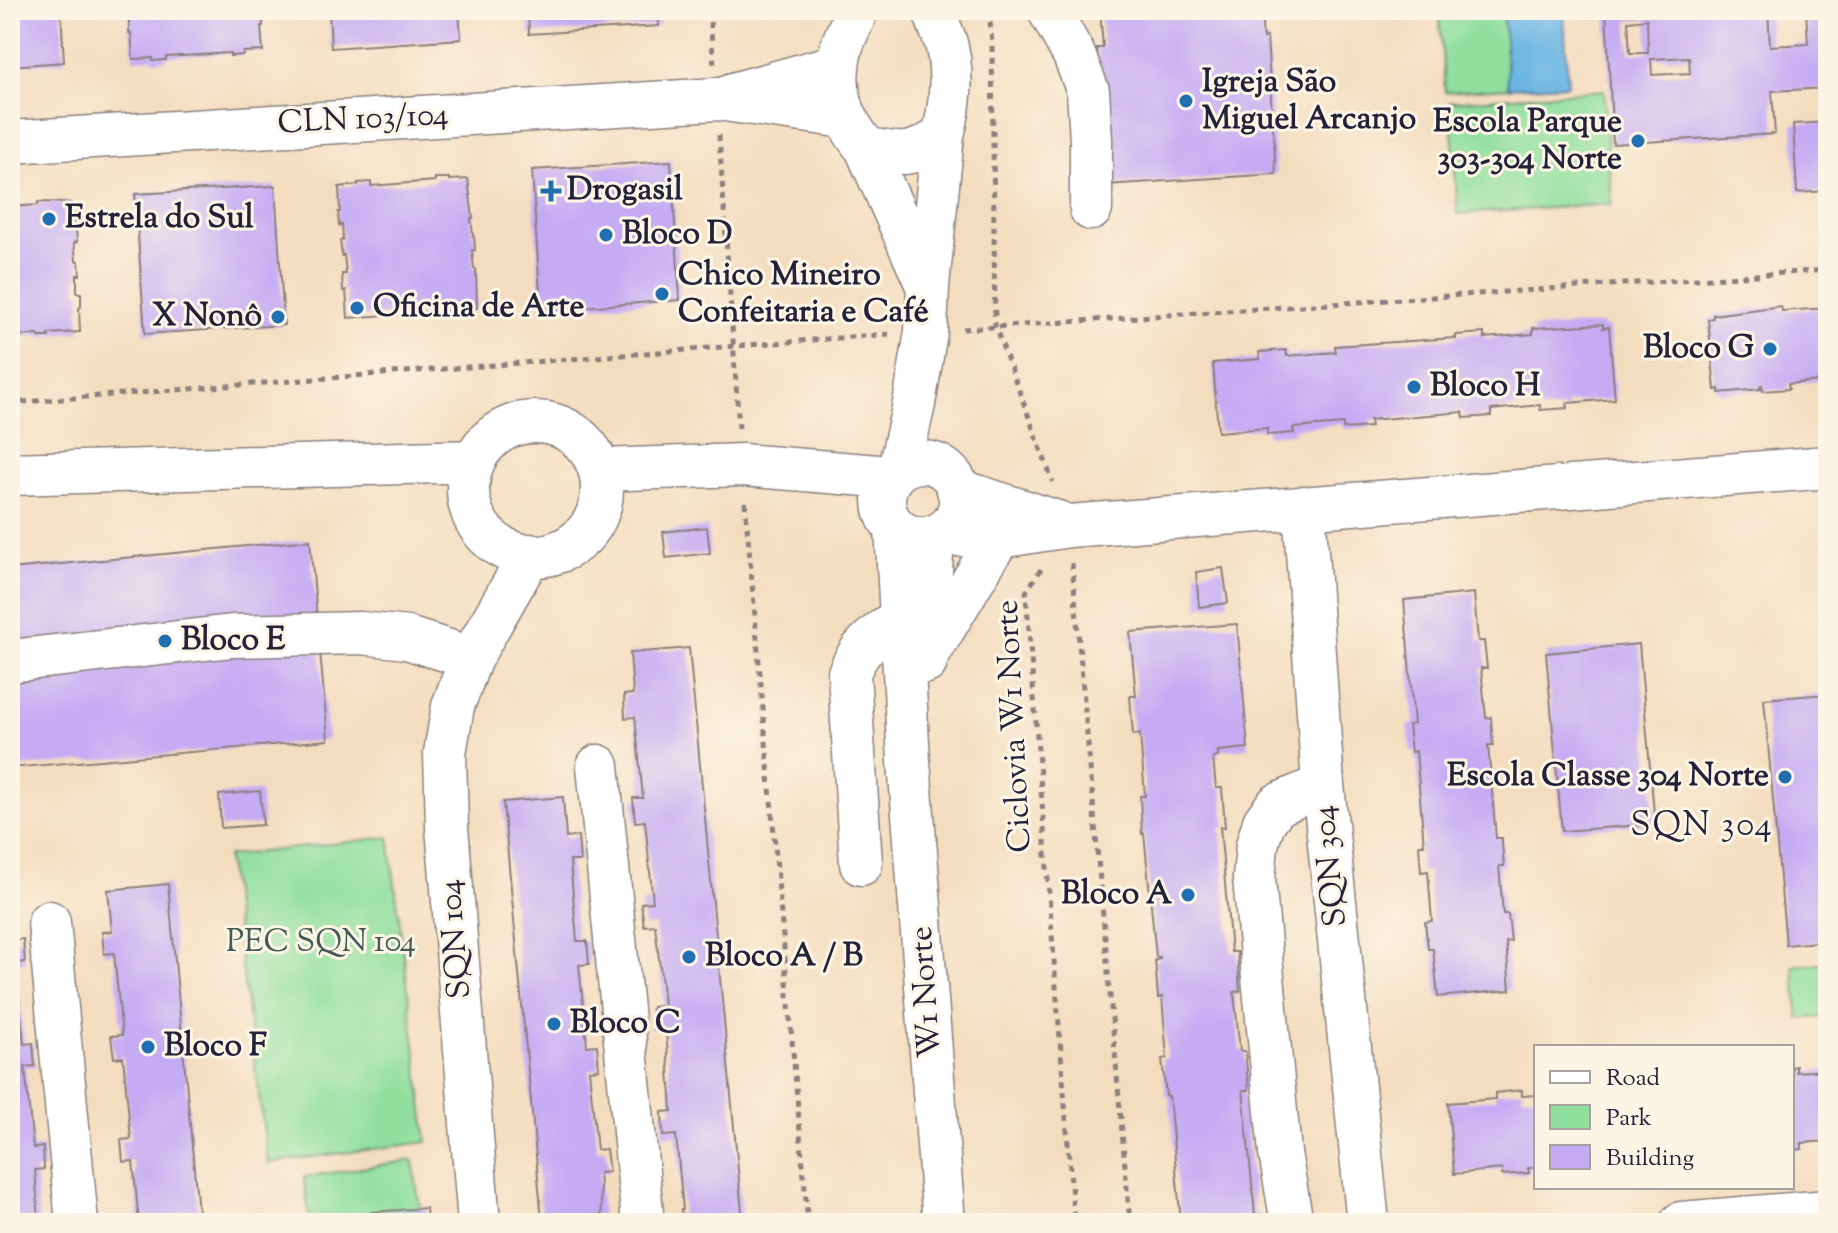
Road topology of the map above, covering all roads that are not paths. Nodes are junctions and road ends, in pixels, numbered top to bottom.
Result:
1 (1049, 10) edge
2 (859, 12) edge
3 (929, 14) edge
4 (838, 65) junction
5 (717, 99) junction
6 (856, 132) junction
7 (943, 135) junction
8 (10, 142) edge
9 (1091, 209) dead end
10 (928, 286) junction
11 (926, 332) junction
12 (914, 404) junction
13 (474, 461) junction
14 (1828, 467) edge
15 (600, 470) junction
16 (810, 471) junction
17 (10, 474) edge
18 (951, 479) junction
19 (907, 507) junction
20 (1304, 507) junction
21 (1069, 526) junction
22 (999, 537) junction
23 (530, 555) junction
24 (901, 617) junction
25 (927, 656) junction
26 (471, 658) junction
27 (10, 661) edge
28 (909, 761) junction
29 (598, 766) dead end
30 (1323, 785) junction
31 (861, 864) dead end
32 (49, 922) dead end
33 (1828, 1211) edge
34 (77, 1223) edge
35 (479, 1223) edge
36 (643, 1223) edge
37 (944, 1223) edge
38 (1292, 1223) edge
39 (1368, 1223) edge
40 (1681, 1223) edge

1 - 9 street
2 - 4 street
3 - 7 street, W1 Norte
4 - 5 street, CLN 103/104
4 - 6 street, W1 Norte
5 - 6 street, CLN 103/104
5 - 8 street, CLN 103/104
6 - 7 street, CLN 103/104
6 - 10 street, W1 Norte
7 - 10 street, W1 Norte
10 - 11 street, W1 Norte
11 - 12 street, W1 Norte
11 - 18 street, W1 Norte
12 - 16 street
12 - 19 street, W1 Norte
13 - 15 street
13 - 17 street
13 - 23 street
14 - 20 street
15 - 16 street
15 - 23 street
16 - 19 street
18 - 19 street
18 - 19 street
18 - 21 street
19 - 22 street
19 - 24 street, W1 Norte
19 - 25 street, W1 Norte
20 - 21 street
20 - 30 street, SQN 304
21 - 22 street
22 - 25 street
23 - 26 street, SQN 104
24 - 28 street, W1 Norte
24 - 31 street
25 - 28 street, W1 Norte
26 - 27 street
26 - 35 street, SQN 104
28 - 37 street, W1 Norte
29 - 36 street
30 - 38 street
30 - 39 street, SQN 304
32 - 34 street
33 - 40 street

